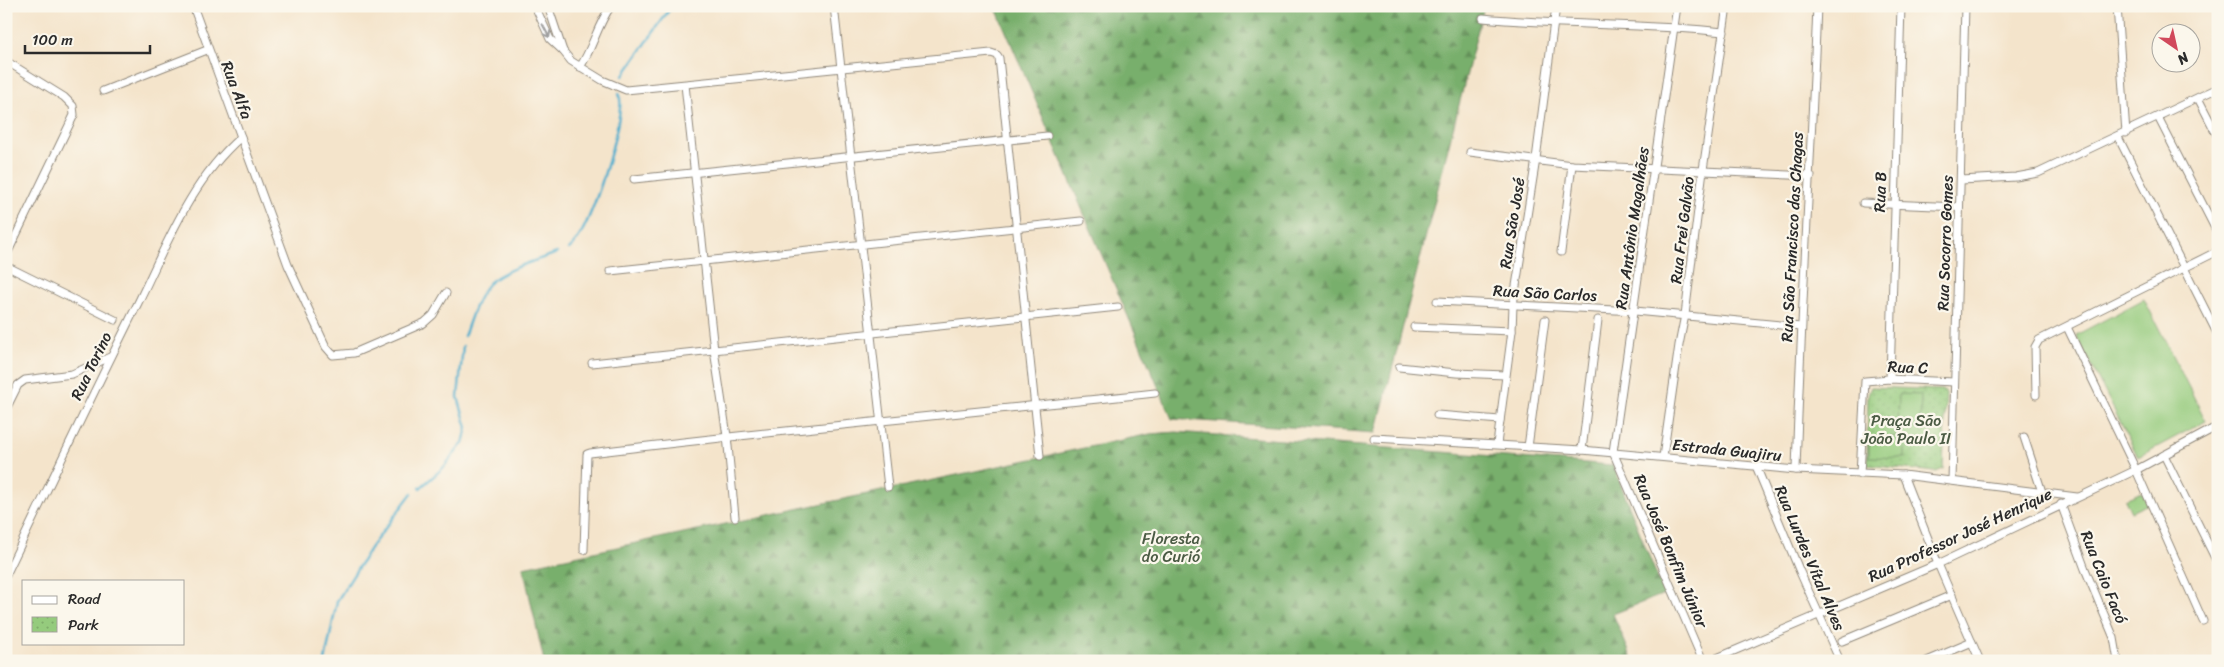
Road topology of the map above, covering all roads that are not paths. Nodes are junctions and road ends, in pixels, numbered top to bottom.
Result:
1 (193, 6) edge
2 (535, 6) edge
3 (548, 6) edge
4 (611, 6) edge
5 (834, 6) edge
6 (1556, 6) edge
7 (1677, 6) edge
8 (1727, 6) edge
9 (1817, 6) edge
10 (1901, 6) edge
11 (1965, 6) edge
12 (2117, 6) edge
13 (1483, 18) dead end
14 (1554, 24) junction
15 (1675, 27) junction
16 (1724, 32) junction
17 (207, 50) junction
18 (564, 51) junction
19 (6, 61) edge
20 (841, 66) junction
21 (580, 67) junction
22 (685, 85) junction
23 (2218, 88) edge
24 (104, 91) dead end
25 (2198, 98) junction
26 (2158, 117) junction
27 (2126, 133) junction
28 (1047, 136) dead end
29 (241, 137) junction
30 (2118, 137) junction
31 (2218, 138) edge
32 (1007, 140) junction
33 (1470, 152) dead end
34 (851, 156) junction
35 (1536, 159) junction
36 (1572, 165) junction
37 (1654, 169) junction
38 (1703, 170) junction
39 (209, 173) joint
40 (694, 173) junction
41 (1811, 176) junction
42 (634, 179) dead end
43 (1961, 180) junction
44 (1863, 203) dead end
45 (1894, 204) junction
46 (1959, 207) junction
47 (1081, 221) dead end
48 (1016, 228) junction
49 (2218, 234) edge
50 (861, 245) junction
51 (2218, 251) edge
52 (1561, 252) dead end
53 (6, 256) edge
54 (704, 261) junction
55 (6, 266) edge
56 (2186, 268) junction
57 (610, 271) dead end
58 (446, 293) dead end
59 (1438, 301) dead end
60 (1513, 306) junction
61 (1118, 307) dead end
62 (1635, 311) junction
63 (1686, 315) junction
64 (1026, 317) junction
65 (115, 320) dead end
66 (1545, 320) dead end
67 (1598, 320) dead end
68 (1414, 327) dead end
69 (1801, 327) junction
70 (2068, 327) junction
71 (1512, 331) junction
72 (871, 333) junction
73 (2218, 335) edge
74 (714, 350) junction
75 (110, 358) junction
76 (592, 363) dead end
77 (1399, 367) dead end
78 (1505, 375) junction
79 (1890, 379) junction
80 (1954, 382) junction
81 (1154, 393) dead end
82 (2036, 395) dead end
83 (1035, 406) junction
84 (6, 409) edge
85 (1437, 415) dead end
86 (1500, 420) junction
87 (881, 422) junction
88 (2218, 426) edge
89 (727, 436) junction
90 (2024, 437) dead end
91 (1374, 438) dead end
92 (1497, 444) junction
93 (1528, 447) junction
94 (1582, 450) junction
95 (1613, 452) junction
96 (2164, 455) junction
97 (1040, 456) dead end
98 (1663, 457) junction
99 (1756, 466) junction
100 (1796, 470) junction
101 (2136, 470) junction
102 (1860, 474) junction
103 (1903, 475) junction
104 (1952, 480) junction
105 (888, 487) dead end
106 (2042, 492) junction
107 (2077, 497) junction
108 (2061, 504) junction
109 (735, 516) dead end
110 (584, 550) dead end
111 (1938, 564) junction
112 (2218, 564) edge
113 (6, 575) edge
114 (1952, 595) junction
115 (1819, 613) junction
116 (2203, 621) dead end
117 (1842, 641) dead end
118 (1972, 642) junction
119 (1703, 661) edge
120 (1710, 661) edge
121 (1840, 661) edge
122 (1926, 661) edge
123 (1980, 661) edge
124 (2118, 661) edge

1 - 17 street, Rua Alfa
2 -> 18 street
3 - 18 street
4 - 21 street
5 - 20 street
6 - 14 street, Rua São José
7 - 15 street, Rua Antônio Magalhães
8 - 16 street, Rua Frei Galvão
9 - 41 street, Rua São Francisco das Chagas
10 - 45 street, Rua B
11 - 43 street, Rua Socorro Gomes
12 - 27 street
13 - 14 street
14 - 15 street
14 - 35 street, Rua São José
15 - 16 street
15 - 37 street, Rua Antônio Magalhães
16 - 38 street, Rua Frei Galvão
17 - 24 street
17 - 29 street, Rua Alfa
18 - 21 street
19 - 53 street
20 - 22 street
20 - 32 street
20 - 34 street
21 - 22 street
22 - 40 street
23 - 25 street
25 - 26 street
25 - 31 street
26 - 27 street
26 - 49 street
27 - 30 street
28 - 32 street
29 - 39 street, Rua Alfa
29 - 58 street
30 - 43 street
30 - 56 street
32 - 34 street
32 - 48 street
33 - 35 street
34 - 40 street
34 - 50 street
35 - 36 street
35 - 60 street, Rua São José
36 - 37 street
36 - 52 street
37 - 38 street
37 - 62 street, Rua Antônio Magalhães
38 - 41 street
38 - 63 street, Rua Frei Galvão
39 - 75 street, Rua Torino
40 - 42 street
40 - 54 street
41 - 69 street, Rua São Francisco das Chagas
43 - 46 street, Rua Socorro Gomes
44 - 45 street
45 - 46 street
45 - 79 street, Rua B
46 - 80 street, Rua Socorro Gomes
47 - 48 street
48 - 50 street
48 - 64 street
50 - 54 street
50 - 72 street
51 - 56 street
54 - 57 street
54 - 74 street
55 - 65 street
56 - 70 street
56 - 73 street
59 - 60 street, Rua São Carlos
60 - 62 street, Rua São Carlos
60 - 71 street, Rua São José
61 - 64 street
62 - 63 street, Rua São Carlos
62 - 95 street, Rua Antônio Magalhães
63 - 69 street, Rua São Carlos
63 - 98 street, Rua Frei Galvão
64 - 72 street
64 - 83 street
66 - 93 street
67 - 94 street
68 - 71 street
69 - 100 street, Rua São Francisco das Chagas
70 - 82 street
70 - 101 street
71 - 78 street, Rua São José
72 - 74 street
72 - 87 street
74 - 76 street
74 - 89 street
75 - 84 street
75 - 113 street, Rua Torino
77 - 78 street
78 - 86 street, Rua São José
79 - 80 street, Rua C
79 - 102 street, Rua C
80 - 104 street, Rua Socorro Gomes
81 - 83 street
83 - 87 street
83 - 97 street
85 - 86 street
86 - 92 street, Rua São José
87 - 89 street
87 - 105 street
88 - 96 street, Rua Professor José Henrique
89 - 109 street
89 - 110 street
90 - 106 street
91 - 92 street, Estrada Guajiru
92 - 93 street, Estrada Guajiru
93 - 94 street, Estrada Guajiru
94 - 95 street, Estrada Guajiru
95 - 98 street, Estrada Guajiru
95 - 119 street, Rua José Bonfim Júnior
96 - 101 street, Rua Professor José Henrique
96 - 112 street
98 - 99 street, Estrada Guajiru
99 - 100 street, Estrada Guajiru
99 - 115 street, Rua Lurdes Vítal Alves
100 - 102 street, Estrada Guajiru
101 - 107 street, Rua Professor José Henrique
101 - 116 street
102 - 103 street, Estrada Guajiru
103 - 104 street, Estrada Guajiru
103 - 111 street
104 - 106 street, Estrada Guajiru
106 - 107 street, Estrada Guajiru
107 - 108 street, Rua Professor José Henrique
108 - 111 street, Rua Professor José Henrique
108 - 124 street, Rua Caio Facó
111 - 114 street
111 - 115 street, Rua Professor José Henrique
114 - 117 street
114 - 118 street
115 - 120 street, Rua Professor José Henrique
115 - 121 street, Rua Lurdes Vítal Alves
118 - 122 street
118 - 123 street

